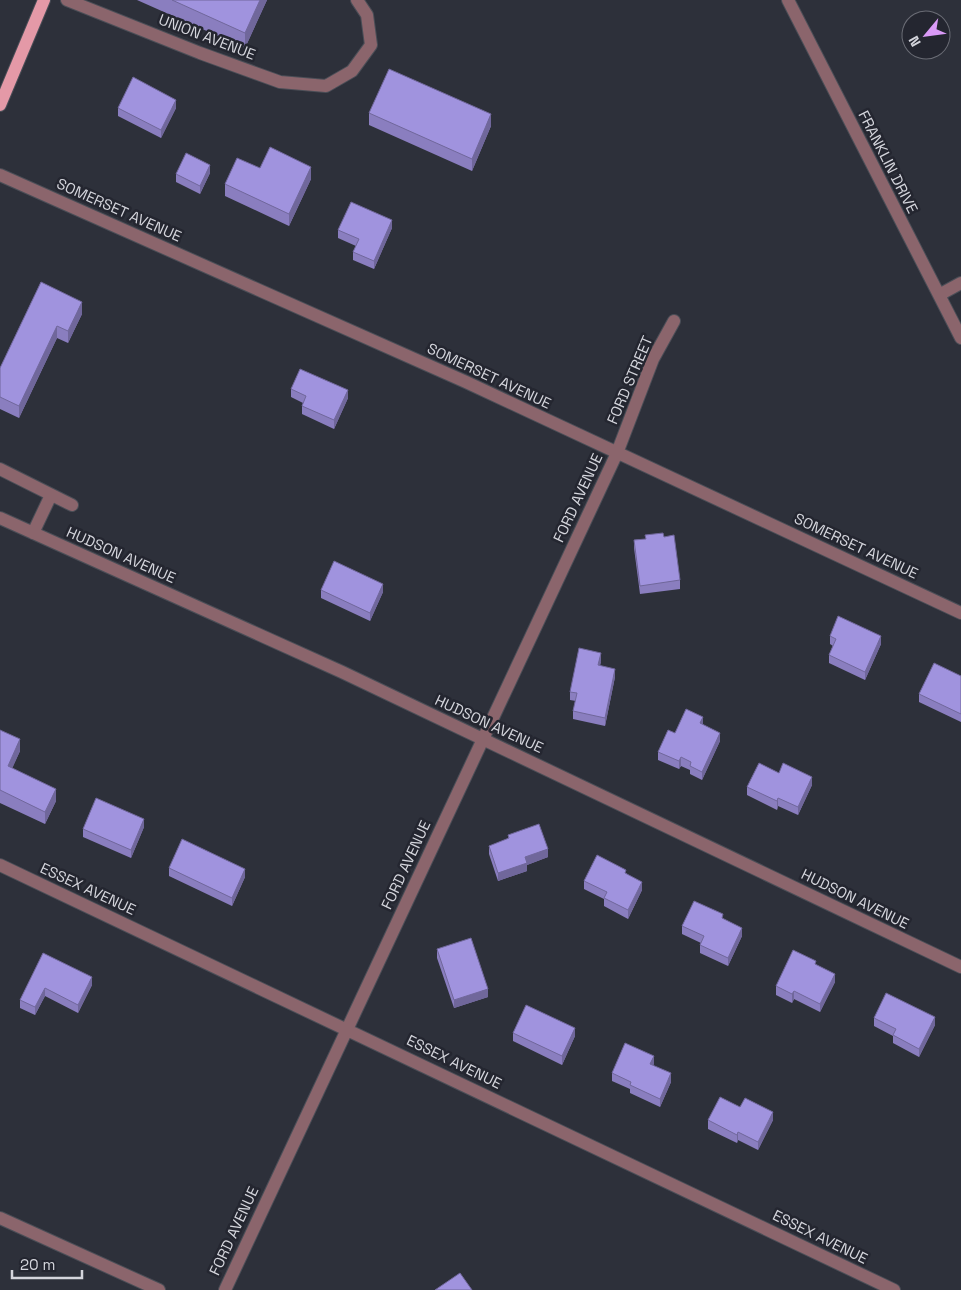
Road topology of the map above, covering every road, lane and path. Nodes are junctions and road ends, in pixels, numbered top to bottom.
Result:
1 (44, 0) edge
2 (67, 0) edge
3 (357, 0) edge
4 (788, 0) edge
5 (0, 105) edge
6 (0, 174) edge
7 (961, 283) edge
8 (939, 295) junction
9 (674, 321) dead end
10 (961, 338) edge
11 (617, 453) junction
12 (0, 469) edge
13 (51, 495) junction
14 (72, 504) dead end
15 (0, 518) edge
16 (33, 533) junction
17 (961, 613) edge
18 (483, 739) junction
19 (0, 865) edge
20 (961, 967) edge
21 (347, 1029) junction
22 (0, 1218) edge
23 (159, 1290) edge
24 (225, 1290) edge
25 (894, 1290) edge

1 - 5 main road
2 - 3 street, UNION AVENUE
4 - 8 street, FRANKLIN DRIVE
6 - 11 street, SOMERSET AVENUE
7 - 8 street
8 - 10 street, FRANKLIN DRIVE
9 - 11 street, FORD STREET
11 - 17 street, SOMERSET AVENUE
11 - 18 street, FORD AVENUE
12 - 13 street
13 - 14 street
13 - 16 street
15 - 16 street, HUDSON AVENUE
16 - 18 street, HUDSON AVENUE
18 - 20 street, HUDSON AVENUE
18 - 21 street, FORD AVENUE
19 - 21 street, ESSEX AVENUE
21 - 24 street, FORD AVENUE
21 - 25 street, ESSEX AVENUE
22 - 23 street

